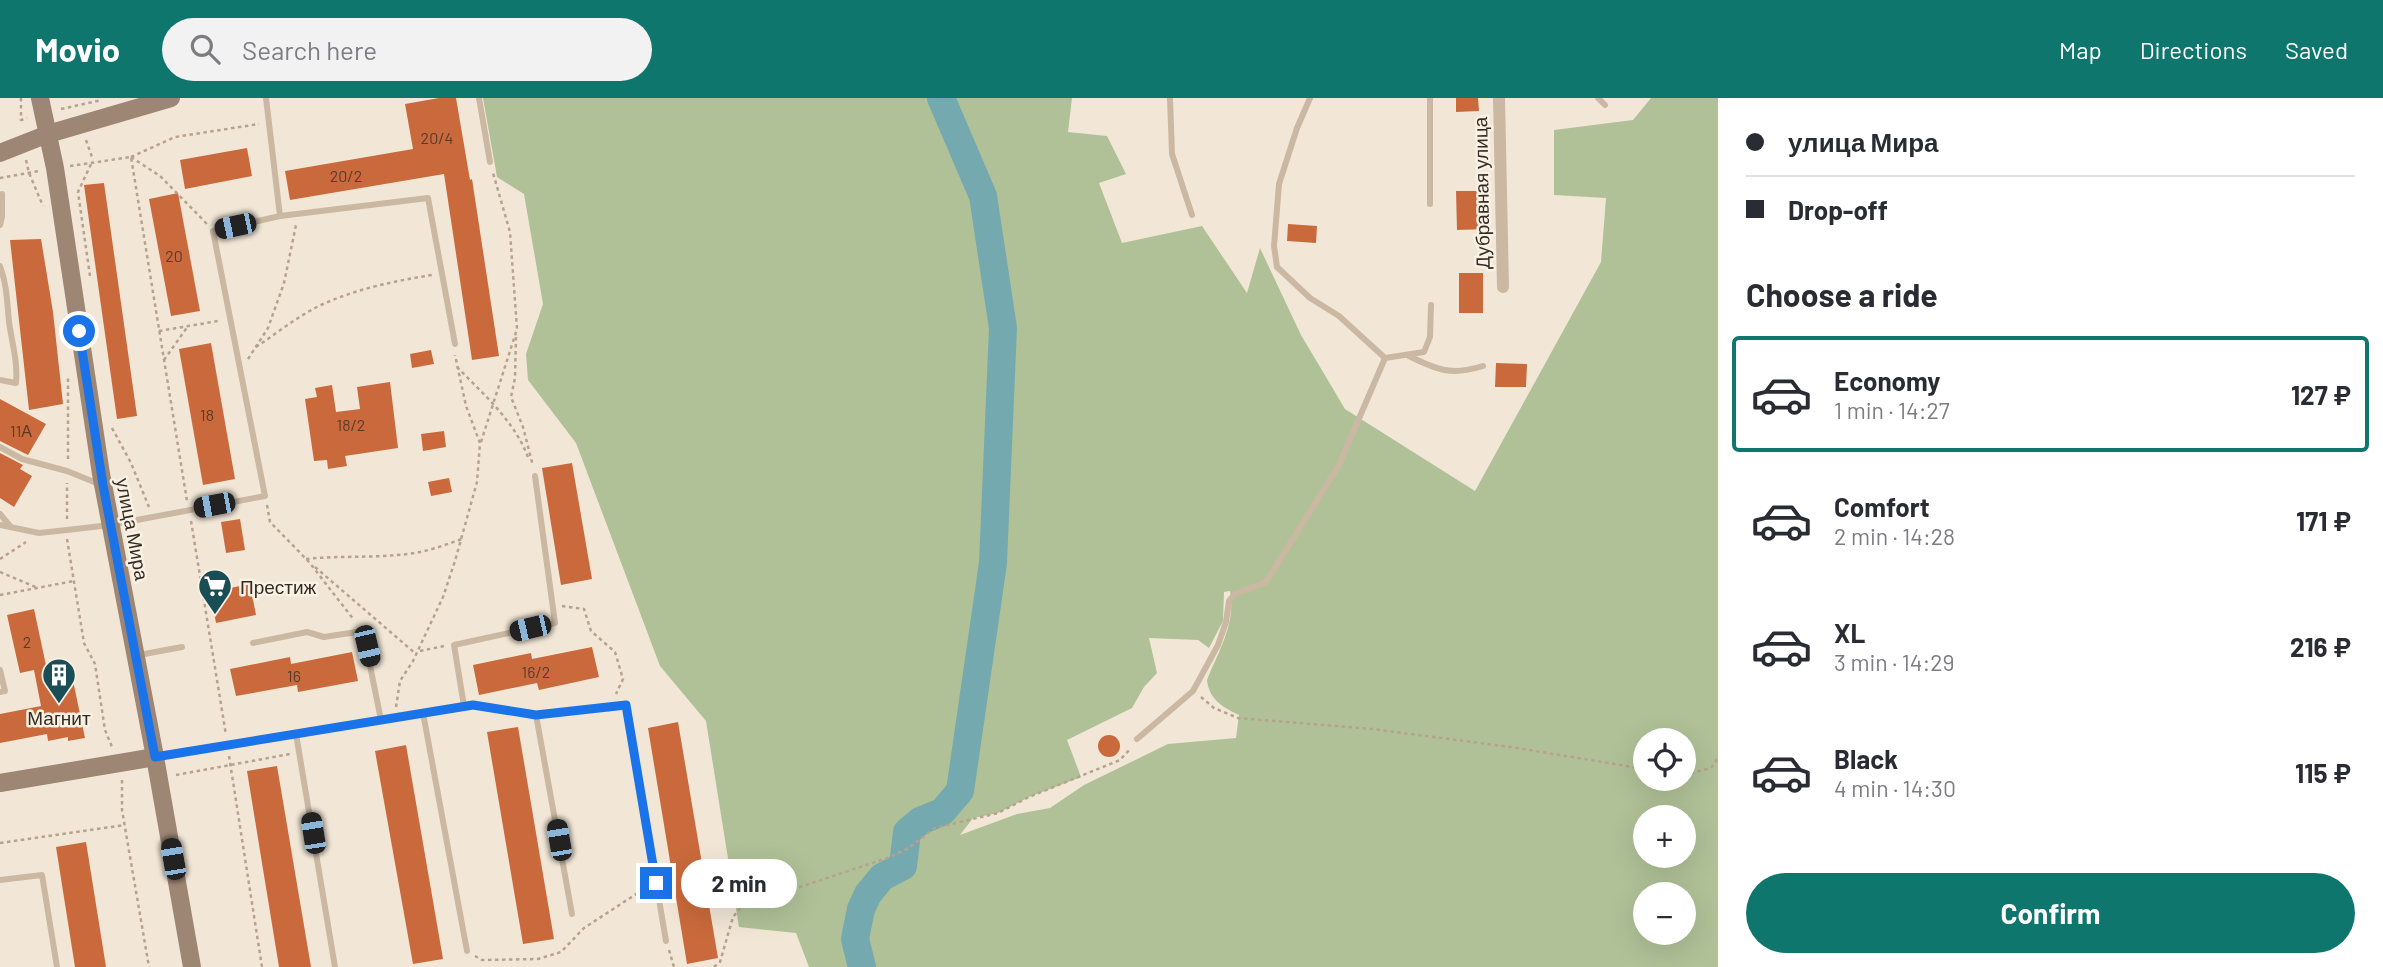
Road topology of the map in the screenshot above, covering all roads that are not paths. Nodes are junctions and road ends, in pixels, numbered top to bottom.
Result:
1 (40, 98) edge
2 (171, 98) edge
3 (266, 98) edge
4 (479, 98) edge
5 (1170, 98) edge
6 (1310, 98) edge
7 (1430, 98) edge
8 (1499, 98) edge
9 (1598, 98) edge
10 (1605, 105) dead end
11 (48, 134) junction
12 (0, 153) edge
13 (490, 162) road end
14 (2, 194) edge
15 (1430, 204) dead end
16 (1192, 215) dead end
17 (280, 216) junction
18 (0, 225) edge
19 (0, 266) edge
20 (1503, 287) dead end
21 (1431, 305) dead end
22 (455, 344) road end
23 (1407, 355) junction
24 (1385, 358) junction
25 (1483, 366) dead end
26 (0, 380) edge
27 (0, 447) edge
28 (535, 476) road end
29 (103, 485) junction
30 (0, 514) edge
31 (0, 525) edge
32 (110, 525) junction
33 (12, 527) junction
34 (253, 643) dead end
35 (181, 647) dead end
36 (135, 656) junction
37 (0, 670) edge
38 (0, 692) edge
39 (464, 706) junction
40 (423, 713) junction
41 (536, 715) junction
42 (381, 720) junction
43 (296, 734) junction
44 (1137, 739) road end
45 (155, 757) junction
46 (0, 783) edge
47 (0, 880) edge
48 (572, 914) dead end
49 (666, 941) road end
50 (467, 951) road end
51 (57, 967) edge
52 (192, 967) edge
53 (335, 967) edge

1 - 11 main road, улица Мира
2 - 11 main road
3 - 17 lane
4 - 13 lane
5 - 16 lane
6 - 24 lane
7 - 15 lane
8 - 20 street, Дубравная улица
9 - 10 lane
11 - 12 main road
11 - 29 main road, улица Мира
14 - 18 lane
17 - 22 lane
17 - 32 lane
19 - 26 lane
21 - 23 lane
23 - 24 lane
23 - 25 lane
24 - 44 lane
27 - 29 lane
28 - 39 lane
29 - 32 main road, улица Мира
30 - 33 lane
31 - 33 lane
32 - 33 lane
32 - 36 main road, улица Мира
34 - 42 lane
35 - 36 lane
36 - 45 main road, улица Мира
37 - 38 lane
39 - 40 lane
39 - 41 lane
40 - 42 lane
40 - 50 lane
41 - 48 lane
41 - 49 lane
42 - 43 lane
43 - 45 lane
43 - 53 lane
45 - 46 main road
45 - 52 main road, улица Мира
47 - 51 lane

